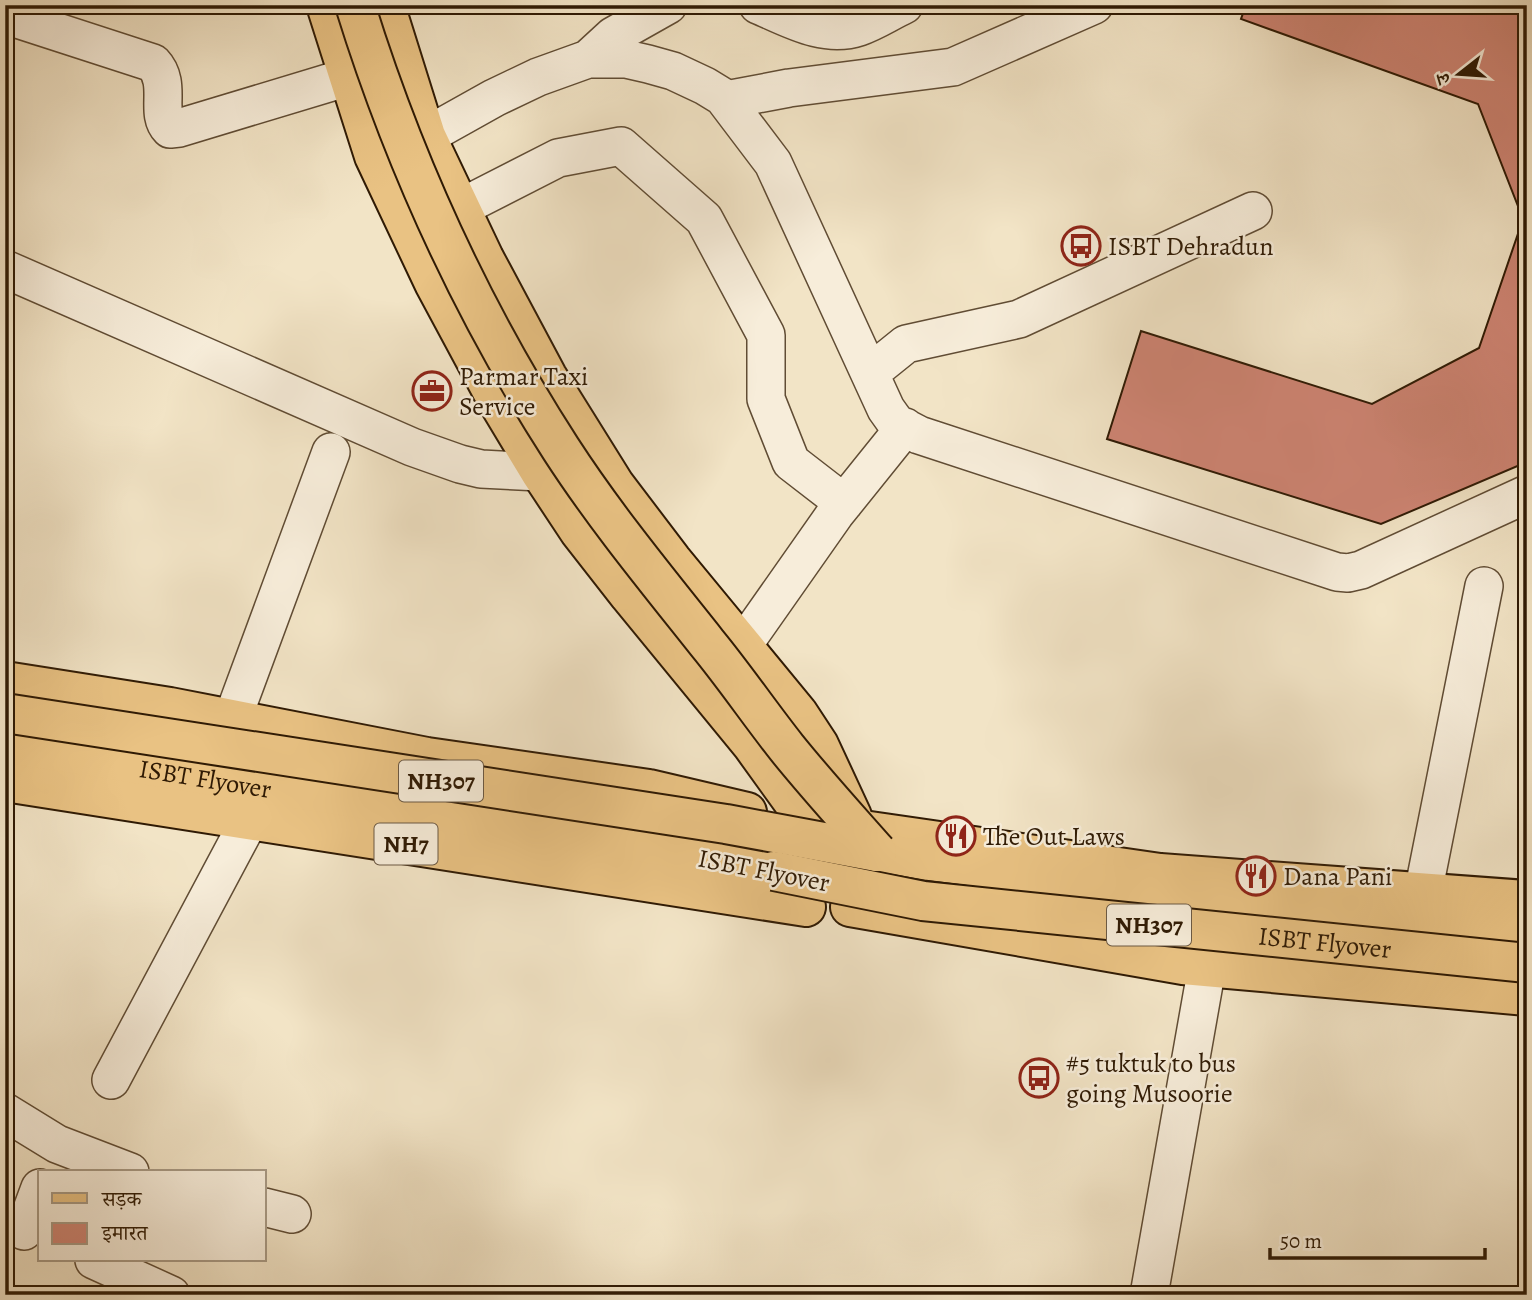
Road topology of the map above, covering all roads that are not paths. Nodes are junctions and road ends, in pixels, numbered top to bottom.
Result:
1 (326, 5) edge
2 (355, 5) edge
3 (385, 5) edge
4 (668, 5) edge
5 (758, 5) edge
6 (904, 5) edge
7 (1094, 5) edge
8 (5, 15) edge
9 (589, 59) junction
10 (348, 77) junction
11 (726, 100) junction
12 (426, 136) junction
13 (374, 156) junction
14 (460, 208) junction
15 (1253, 211) dead end
16 (5, 269) edge
17 (870, 373) junction
18 (905, 427) junction
19 (331, 452) dead end
20 (540, 472) junction
21 (1527, 494) edge
22 (844, 503) junction
23 (1484, 586) dead end
24 (743, 646) junction
25 (5, 681) edge
26 (5, 713) edge
27 (233, 720) junction
28 (5, 746) edge
29 (5, 782) edge
30 (250, 819) junction
31 (802, 822) junction
32 (865, 835) junction
33 (1423, 893) junction
34 (1527, 900) edge
35 (806, 907) junction
36 (850, 908) junction
37 (1527, 930) edge
38 (1527, 963) edge
39 (1207, 968) junction
40 (1527, 996) edge
41 (111, 1080) dead end
42 (5, 1112) edge
43 (52, 1158) edge
44 (119, 1170) edge
45 (38, 1194) edge
46 (23, 1236) edge
47 (98, 1262) edge
48 (171, 1295) edge
49 (1149, 1295) edge

1 - 10 main road
2 - 32 main road, bridge
3 - 12 main road
4 - 9 street
5 - 6 street
7 - 11 street
8 - 10 street
9 - 11 street
9 - 12 street
10 - 13 main road
11 - 17 street
12 - 13 street
12 - 14 main road
13 - 20 main road
14 - 22 street
14 - 24 main road
15 - 17 street
16 - 20 street
17 - 18 street
18 - 21 street
18 - 22 street
19 - 27 street
20 - 31 main road
22 - 24 street
23 - 33 street
24 - 32 main road
25 - 27 main road
26 - 32 main road, ISBT Flyover / NH307, bridge
27 - 31 main road
28 - 38 main road, ISBT Flyover / NH307, bridge
29 - 30 main road, NH7
30 - 35 main road, NH7
30 - 41 street
31 - 32 main road
31 - 35 main road
32 - 33 main road
32 - 36 main road
32 - 37 main road, ISBT Flyover / NH307
33 - 34 main road
35 - 36 main road, NH7
36 - 39 main road
39 - 40 main road
39 - 49 street
42 - 43 street
43 - 44 street
45 - 46 street
47 - 48 street

